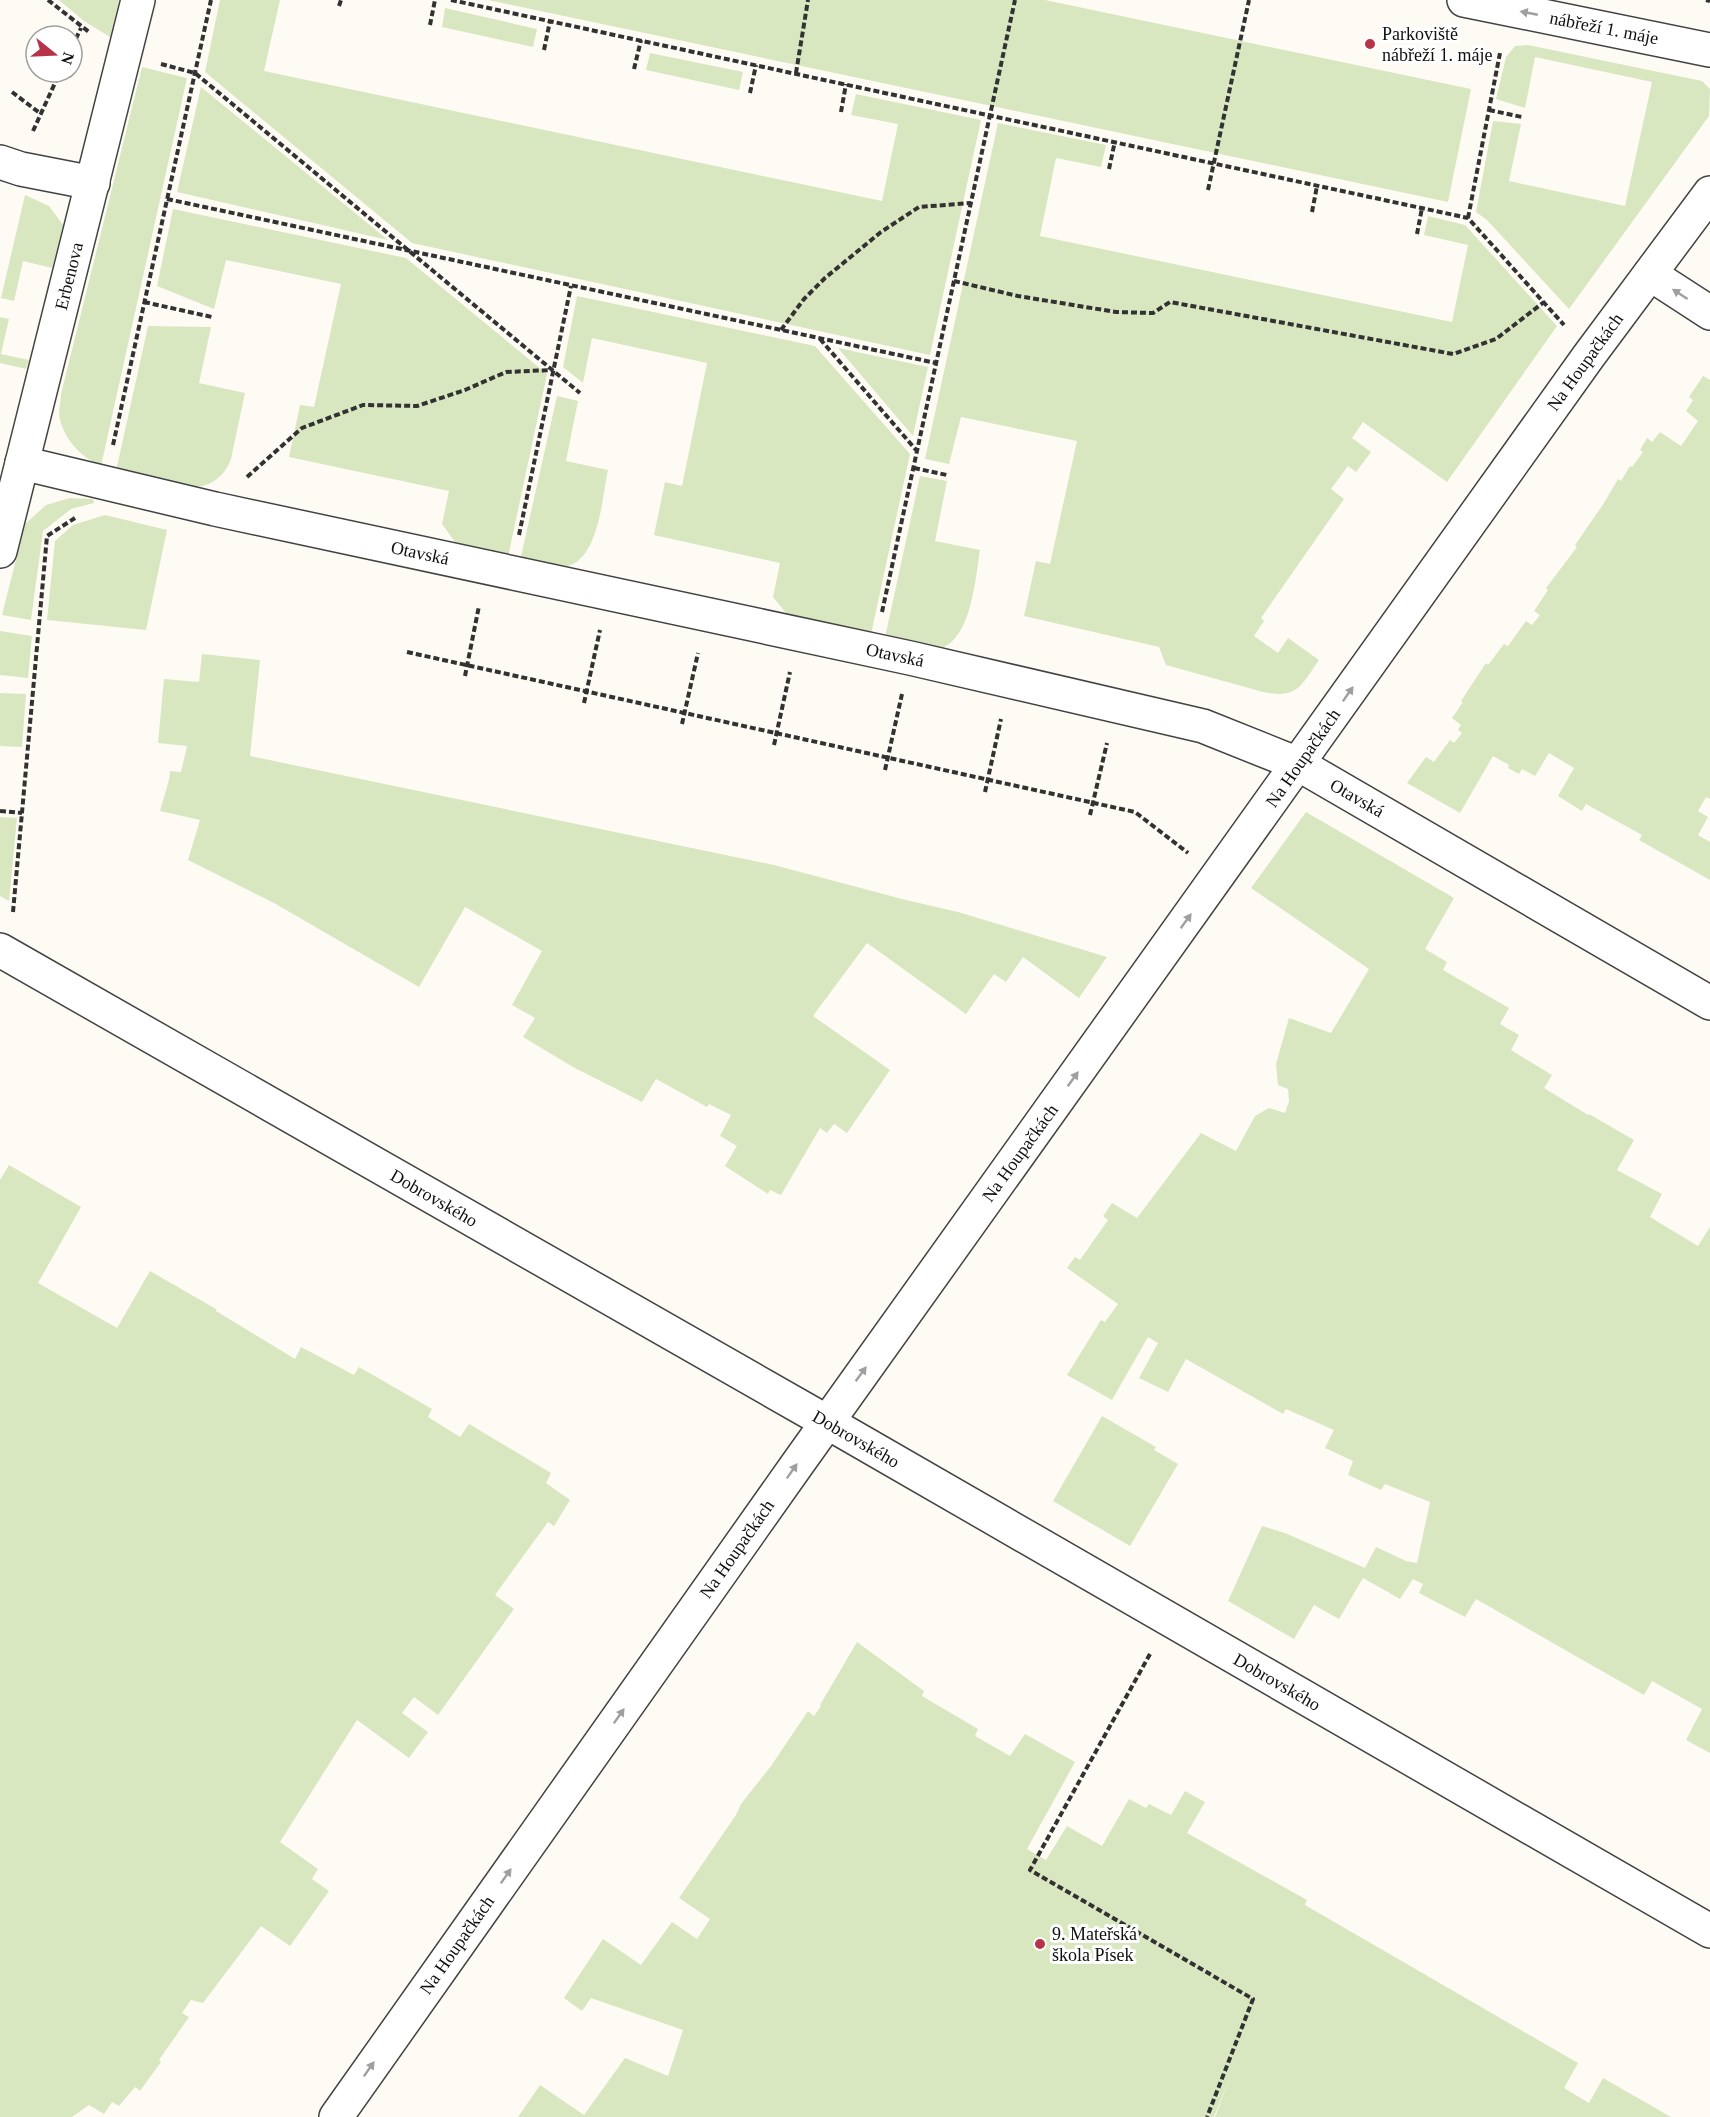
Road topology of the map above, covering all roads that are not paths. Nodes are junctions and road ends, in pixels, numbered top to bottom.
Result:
1 (138, 0) edge
2 (1464, 0) edge
3 (1710, 50) edge
4 (0, 162) edge
5 (93, 183) junction
6 (1710, 194) edge
7 (1650, 274) junction
8 (1710, 313) edge
9 (22, 463) junction
10 (0, 551) edge
11 (1298, 764) junction
12 (0, 950) edge
13 (1710, 1003) edge
14 (827, 1422) junction
15 (1710, 1931) edge
16 (336, 2117) edge

1 - 5 street, Erbenova
3 -> 2 street, nábřeží 1. máje
4 - 5 street
5 - 9 street, Erbenova
6 - 7 street, Na Houpačkách
8 -> 7 street
11 -> 7 street, Na Houpačkách
9 - 10 street, Erbenova
9 - 11 street, Otavská
11 - 13 street, Otavská
14 -> 11 street, Na Houpačkách
12 - 14 street, Dobrovského
14 - 15 street, Dobrovského
16 -> 14 street, Na Houpačkách

